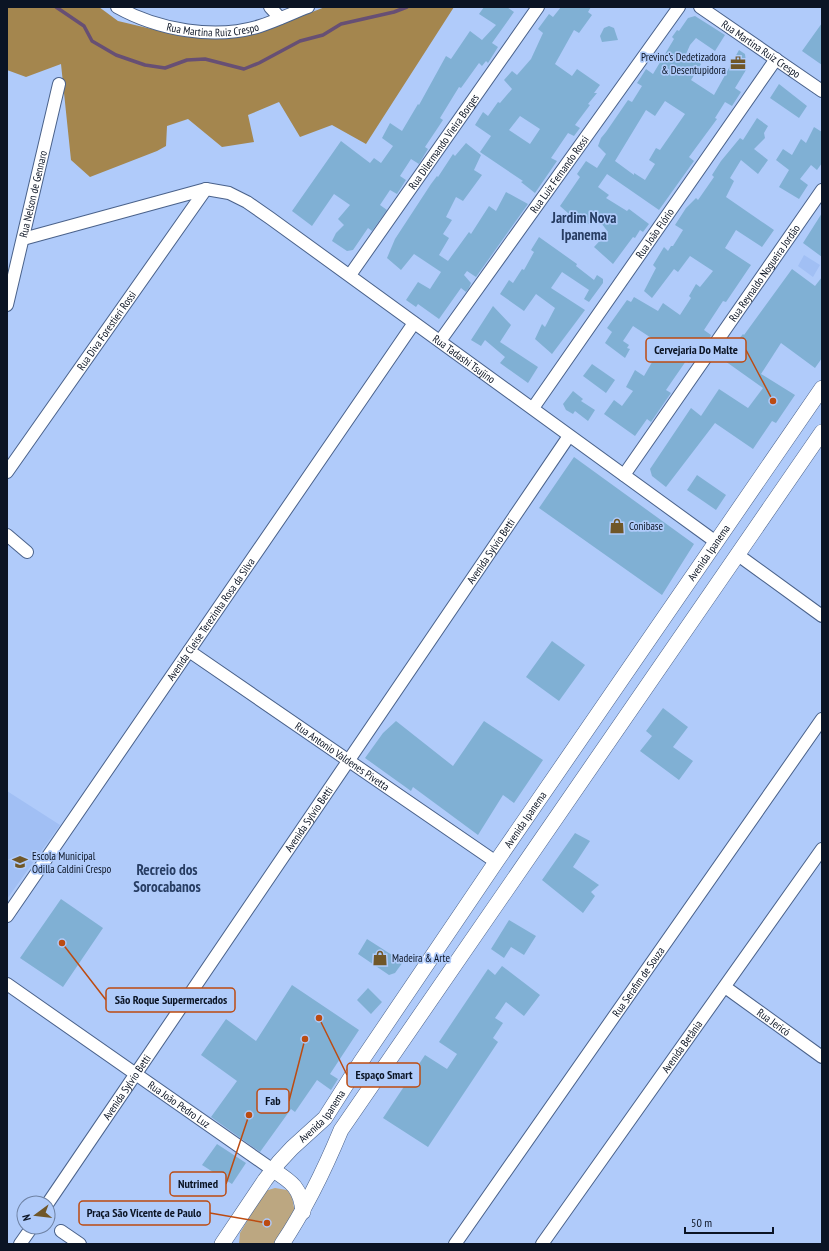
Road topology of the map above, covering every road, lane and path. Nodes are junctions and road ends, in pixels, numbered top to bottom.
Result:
1 (117, 7) edge
2 (270, 7) edge
3 (308, 7) edge
4 (538, 7) edge
5 (679, 7) edge
6 (700, 7) edge
7 (280, 18) junction
8 (776, 59) junction
9 (59, 84) dead end
10 (822, 91) edge
11 (206, 189) junction
12 (822, 190) edge
13 (23, 239) junction
14 (350, 275) junction
15 (7, 305) edge
16 (414, 323) junction
17 (440, 341) junction
18 (822, 388) edge
19 (533, 408) junction
20 (822, 432) edge
21 (570, 436) junction
22 (7, 472) edge
23 (624, 475) junction
24 (7, 536) edge
25 (716, 542) junction
26 (27, 552) dead end
27 (738, 554) junction
28 (822, 616) edge
29 (189, 651) junction
30 (822, 719) edge
31 (348, 761) junction
32 (822, 848) edge
33 (496, 862) junction
34 (7, 916) edge
35 (7, 984) edge
36 (725, 987) junction
37 (822, 1057) edge
38 (136, 1075) junction
39 (273, 1170) junction
40 (256, 1193) junction
41 (54, 1195) edge
42 (303, 1212) junction
43 (61, 1231) dead end
44 (26, 1235) edge
45 (20, 1244) edge
46 (80, 1244) edge
47 (222, 1244) edge
48 (232, 1244) edge
49 (282, 1244) edge
50 (455, 1244) edge
51 (542, 1244) edge

1 - 7 street, Rua Martina Ruiz Crespo
2 - 7 street
3 - 7 street, Rua Martina Ruiz Crespo
4 - 14 street, Rua Dilermando Vieira Borges
5 - 17 street, Rua Luiz Fernando Rossi
6 - 8 street, Rua Martina Ruiz Crespo
8 - 10 street, Rua Martina Ruiz Crespo
8 - 19 street, Rua João Flório
9 - 13 street, Rua Nelson de Gennaro
11 - 13 street
11 - 14 street, Rua Tadashi Tsujino
11 - 22 street, Rua Diva Forestieri Rossi
12 - 23 street, Rua Reynaldo Nogueira Jordão
13 - 15 street, Rua Nelson de Gennaro
14 - 16 street, Rua Tadashi Tsujino
16 - 17 street, Rua Tadashi Tsujino
16 - 29 street, Avenida Cleise Terezinha Rosa da Silva
17 - 19 street, Rua Tadashi Tsujino
18 - 25 main road, Avenida Ipanema
19 - 21 street, Rua Tadashi Tsujino
20 - 27 main road, Avenida Ipanema
21 - 23 street, Rua Tadashi Tsujino
21 - 31 street, Avenida Sylvio Betti
23 - 25 street, Rua Tadashi Tsujino
24 - 26 street
25 - 33 main road, Avenida Ipanema
27 - 28 street
27 - 42 main road, Avenida Ipanema
29 - 31 street, Rua Antonio Valdenes Pivetta
29 - 34 street, Avenida Cleise Terezinha Rosa da Silva
30 - 50 street, Rua Serafim de Souza
31 - 33 street, Rua Antonio Valdenes Pivetta
31 - 38 street, Avenida Sylvio Betti
32 - 36 street, Avenida Betânia
33 - 39 main road, Avenida Ipanema
35 - 38 street, Rua João Pedro Luz
36 - 37 street, Rua Jericó
36 - 51 street, Avenida Betânia
38 - 39 street, Rua João Pedro Luz
38 - 41 street, Avenida Sylvio Betti
39 - 40 main road, Avenida Ipanema
39 - 42 main road
40 - 47 main road, Avenida Ipanema
40 - 48 main road
42 - 49 main road, Avenida Ipanema
43 - 46 street
44 - 45 street

